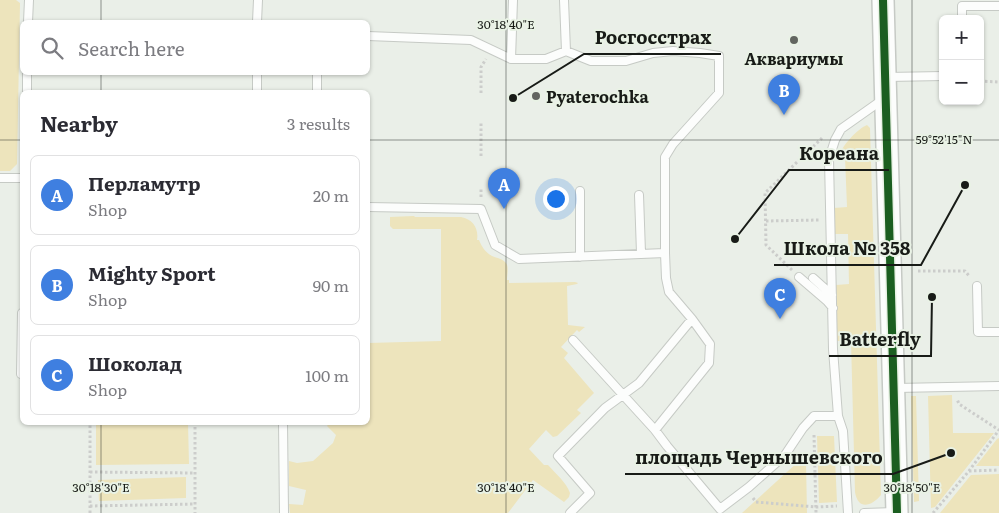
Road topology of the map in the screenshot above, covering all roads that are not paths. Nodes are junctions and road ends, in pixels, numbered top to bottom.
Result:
1 (28, 0) edge
2 (258, 0) edge
3 (513, 0) edge
4 (564, 0) edge
5 (883, 0) edge
6 (999, 6) edge
7 (962, 15) edge
8 (28, 20) edge
9 (258, 20) edge
10 (370, 36) edge
11 (566, 52) junction
12 (511, 59) junction
13 (27, 75) edge
14 (257, 75) edge
15 (317, 75) edge
16 (939, 77) edge
17 (886, 87) junction
18 (27, 90) edge
19 (257, 90) edge
20 (317, 90) edge
21 (0, 178) edge
22 (20, 178) edge
23 (580, 190) dead end
24 (639, 196) dead end
25 (370, 207) edge
26 (641, 253) junction
27 (665, 253) junction
28 (580, 257) junction
29 (799, 277) road end
30 (813, 278) dead end
31 (976, 286) road end
32 (832, 295) junction
33 (833, 308) junction
34 (692, 319) junction
35 (999, 332) edge
36 (573, 340) dead end
37 (999, 386) edge
38 (894, 388) junction
39 (623, 395) junction
40 (838, 416) junction
41 (283, 425) edge
42 (655, 430) junction
43 (848, 509) edge
44 (718, 511) edge
45 (284, 513) edge
46 (570, 513) edge
47 (864, 513) edge
48 (897, 513) edge

1 - 8 lane
2 - 9 lane
3 - 12 lane
4 - 11 lane
5 - 17 street
6 - 7 lane
10 - 12 lane
11 - 12 lane
11 - 27 lane
13 - 18 lane
14 - 19 lane
15 - 20 lane
16 - 17 lane
17 - 32 lane
17 - 38 street
21 - 22 lane
23 - 28 lane
24 - 26 lane
25 - 28 lane
26 - 27 lane
26 - 28 lane
27 - 34 lane
29 - 33 lane
30 - 32 lane
31 - 35 lane
32 - 33 lane
33 - 40 lane
34 - 39 lane
34 - 42 lane
36 - 39 lane
37 - 38 lane
38 - 48 street
39 - 42 lane
39 - 46 lane
40 - 43 lane
40 - 44 lane
41 - 45 lane
42 - 44 lane
47 - 48 lane

